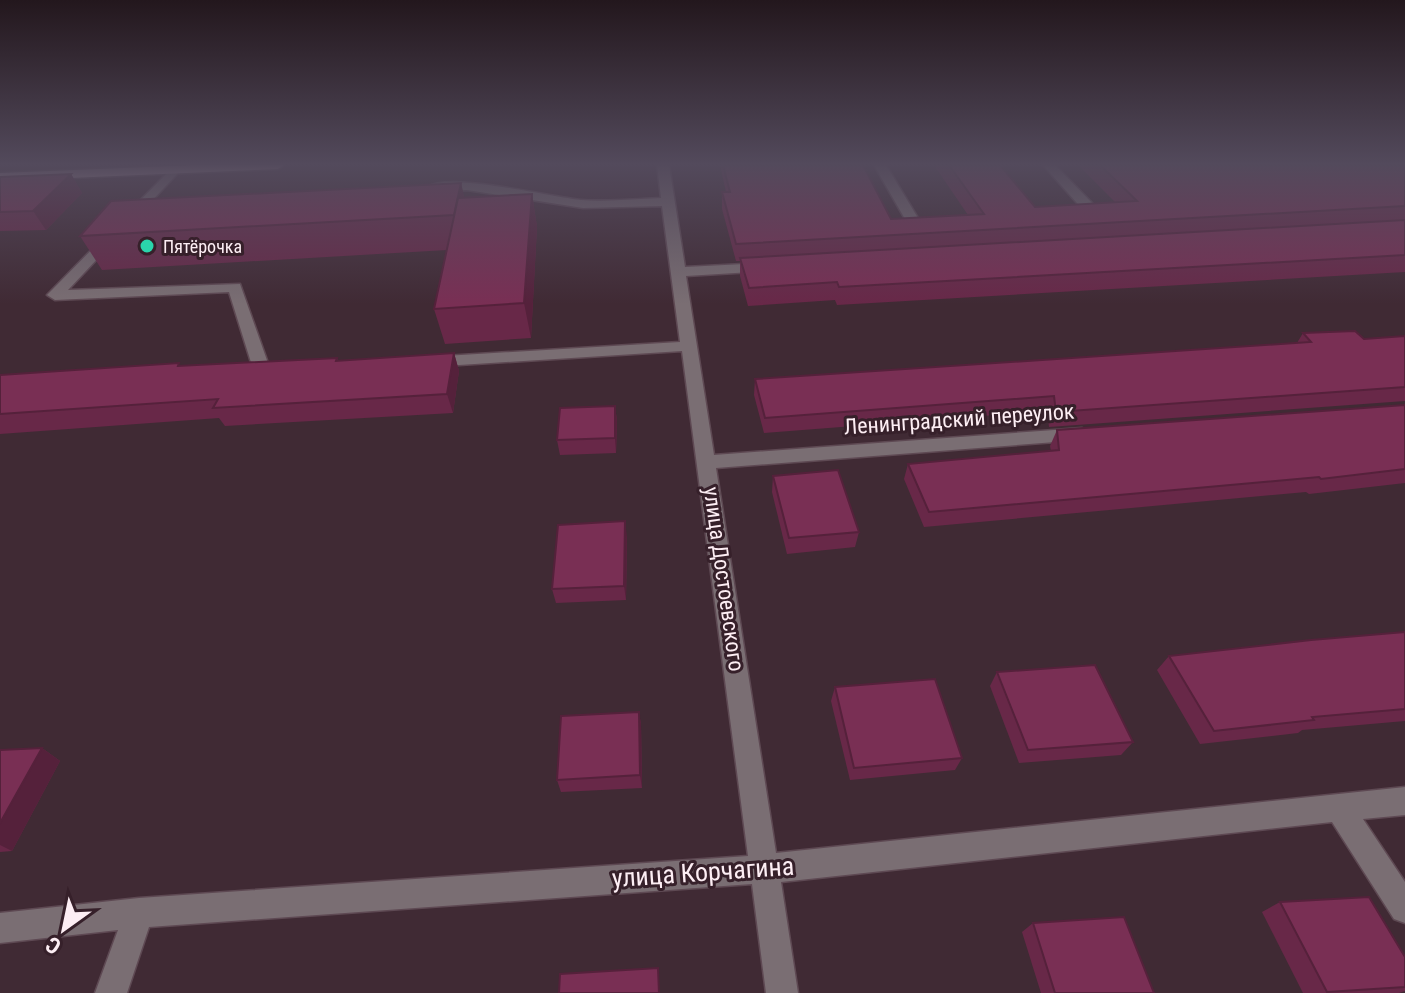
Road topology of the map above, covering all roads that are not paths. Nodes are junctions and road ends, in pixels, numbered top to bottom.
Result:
1 (142, 211) edge
2 (668, 211) edge
3 (907, 211) edge
4 (914, 223) edge
5 (787, 265) edge
6 (676, 272) junction
7 (688, 346) junction
8 (416, 363) edge
9 (293, 370) edge
10 (1104, 432) edge
11 (708, 462) junction
12 (1405, 801) edge
13 (1339, 808) junction
14 (765, 869) junction
15 (1405, 908) edge
16 (139, 913) junction
17 (0, 928) edge
18 (111, 993) edge
19 (782, 993) edge

1 - 9 street
2 - 6 street, улица Достоевского
3 - 4 street
5 - 6 street
6 - 7 street, улица Достоевского
7 - 8 street
7 - 11 street, улица Достоевского
10 - 11 street, Ленинградский переулок
11 - 14 street, улица Достоевского
12 - 13 street, улица Корчагина
13 - 14 street, улица Корчагина
13 - 15 street
14 - 16 street, улица Корчагина
14 - 19 street, улица Достоевского
16 - 17 street, улица Корчагина
16 - 18 street

